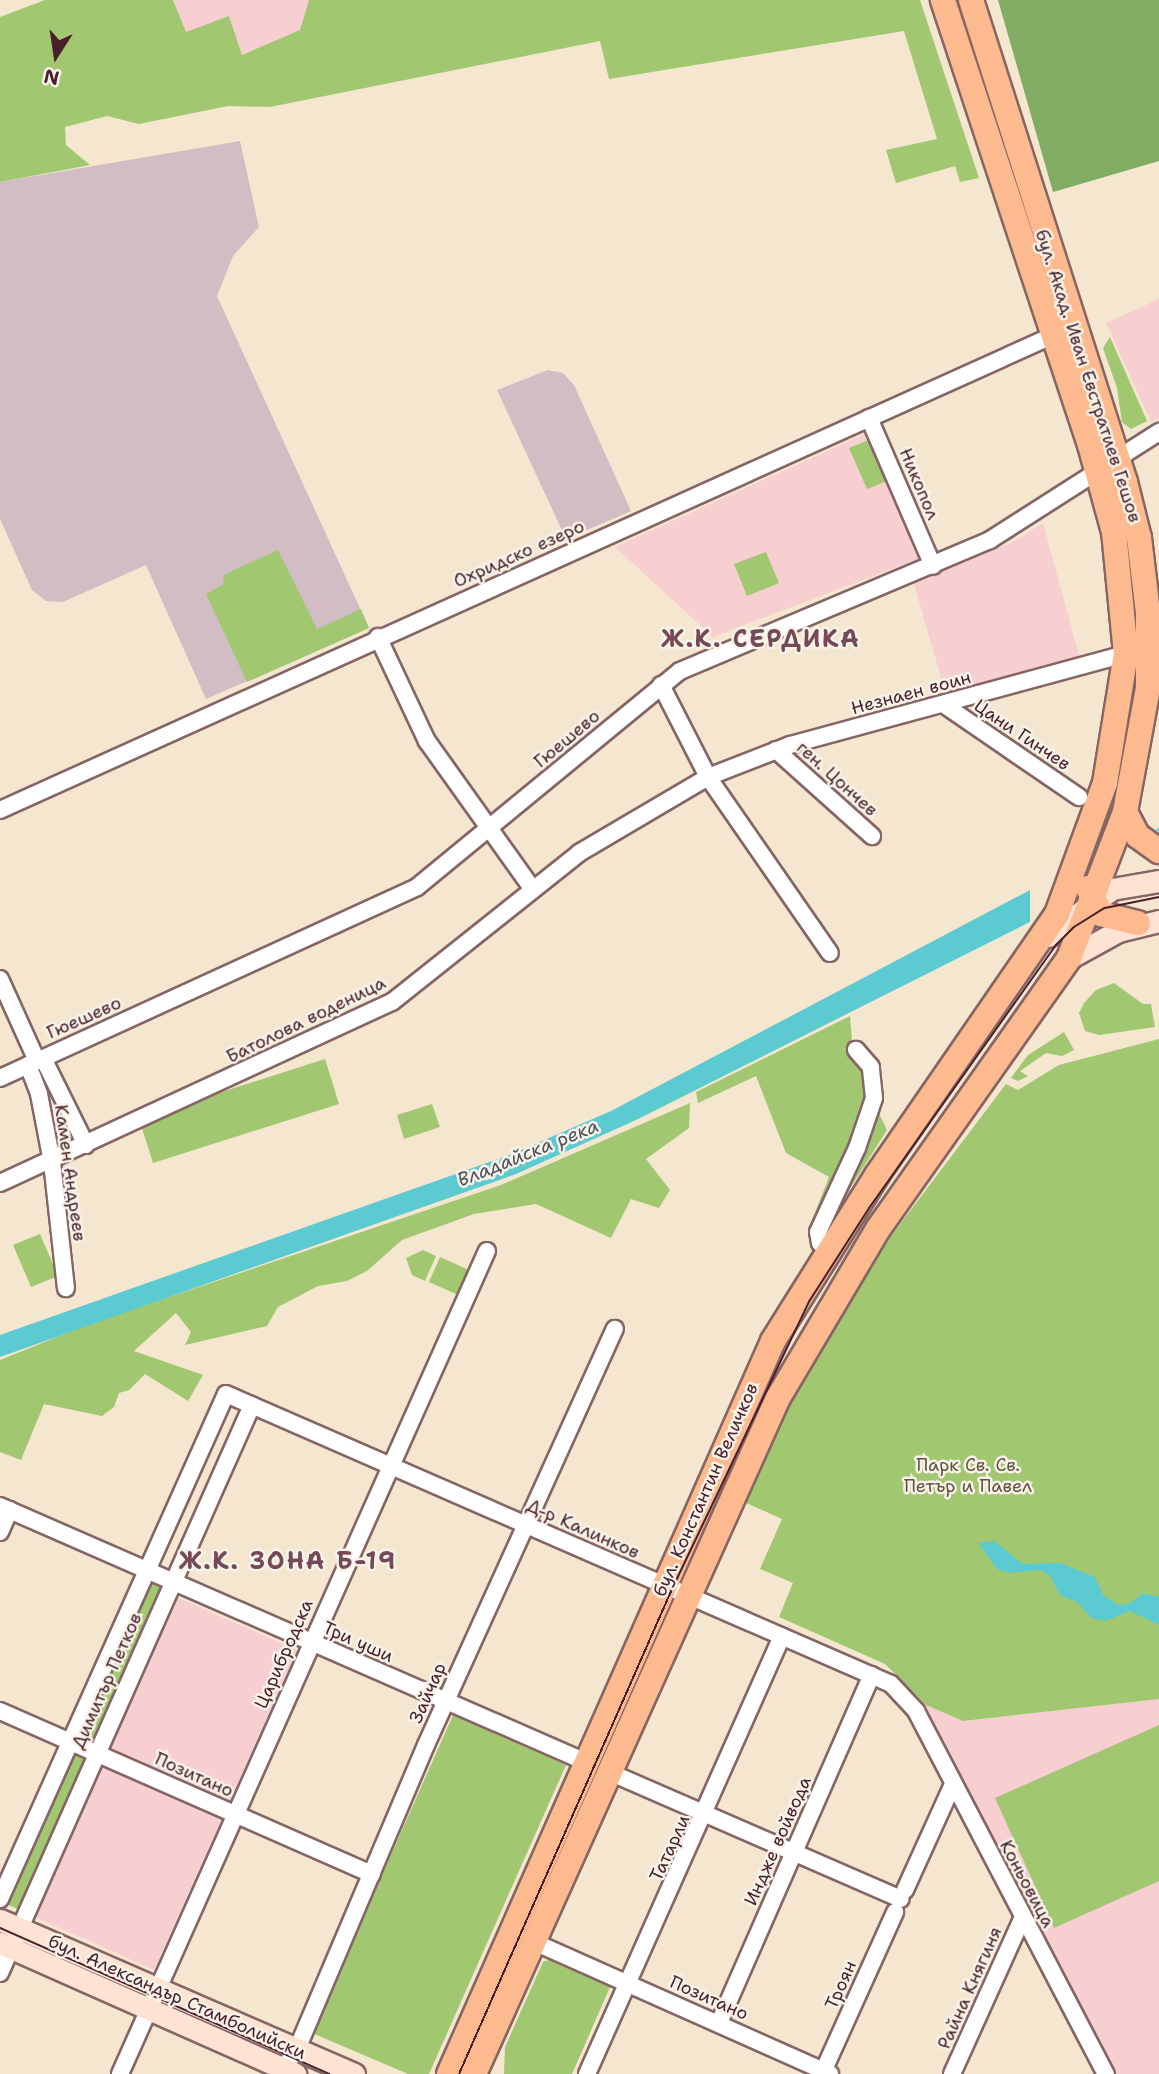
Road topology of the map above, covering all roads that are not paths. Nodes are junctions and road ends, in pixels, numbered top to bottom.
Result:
1 (943, 0) edge
2 (971, 0) edge
3 (1054, 335) junction
4 (869, 418) junction
5 (1159, 432) edge
6 (1108, 466) junction
7 (933, 566) junction
8 (378, 637) junction
9 (1145, 651) edge
10 (660, 685) junction
11 (943, 705) junction
12 (776, 750) junction
13 (708, 777) junction
14 (1079, 797) dead end
15 (0, 810) edge
16 (1125, 812) junction
17 (492, 828) junction
18 (872, 836) dead end
19 (1088, 839) junction
20 (1159, 850) edge
21 (1159, 881) edge
22 (532, 888) junction
23 (1093, 900) junction
24 (1149, 922) edge
25 (1037, 947) junction
26 (830, 953) dead end
27 (1069, 958) junction
28 (0, 979) edge
29 (856, 1051) dead end
30 (36, 1061) junction
31 (0, 1078) edge
32 (86, 1144) junction
33 (51, 1162) junction
34 (0, 1183) edge
35 (828, 1249) junction
36 (487, 1251) dead end
37 (66, 1288) dead end
38 (615, 1329) dead end
39 (226, 1394) joint
40 (252, 1405) junction
41 (389, 1465) junction
42 (5, 1508) edge
43 (525, 1525) junction
44 (0, 1532) edge
45 (146, 1570) junction
46 (172, 1582) junction
47 (664, 1586) junction
48 (687, 1596) junction
49 (782, 1636) junction
50 (310, 1642) junction
51 (872, 1675) junction
52 (445, 1702) junction
53 (0, 1711) edge
54 (916, 1711) joint
55 (71, 1742) junction
56 (97, 1753) junction
57 (586, 1762) junction
58 (609, 1772) junction
59 (953, 1784) junction
60 (234, 1814) junction
61 (707, 1814) junction
62 (793, 1854) junction
63 (372, 1874) junction
64 (0, 1899) edge
65 (900, 1900) junction
66 (1023, 1917) junction
67 (10, 1924) edge
68 (534, 1942) junction
69 (5, 1946) edge
70 (0, 1973) edge
71 (628, 1984) junction
72 (158, 1989) junction
73 (149, 2009) junction
74 (719, 2023) junction
75 (297, 2049) junction
76 (482, 2067) edge
77 (286, 2072) edge
78 (825, 2073) edge
79 (120, 2074) edge
80 (354, 2074) edge
81 (449, 2074) edge
82 (587, 2074) edge
83 (952, 2074) edge
84 (1106, 2074) edge

1 - 3 main road, бул. Акад. Иван Евстратиев Гешов
2 - 6 main road, бул. Акад. Иван Евстратиев Гешов
3 - 4 street, Охридско езеро
3 - 6 main road, бул. Акад. Иван Евстратиев Гешов
4 - 7 street, Никопол
4 - 8 street, Охридско езеро
5 - 6 street, Гюешево
6 - 7 street, Гюешево
6 - 9 main road, бул. Акад. Иван Евстратиев Гешов
7 - 10 street, Гюешево
8 - 15 street, Охридско езеро
8 - 17 street
9 - 11 street, Незнаен воин
9 - 16 main road, бул. Акад. Иван Евстратиев Гешов
9 - 19 main road, бул. Акад. Иван Евстратиев Гешов
10 - 13 street
10 - 17 street, Гюешево
11 - 12 street, Незнаен воин
11 - 14 street, Цани Гинчев
12 - 13 street, Незнаен воин
12 - 18 street, ген. Цончев
13 - 22 street, Батолова воденица
13 - 26 street
16 - 20 main road
16 - 23 main road, бул. Акад. Иван Евстратиев Гешов
17 - 22 street
17 - 30 street, Гюешево
19 - 23 main road
19 - 25 main road, бул. Акад. Иван Евстратиев Гешов
21 - 23 main road
22 - 32 street, Батолова воденица
23 - 24 main road
23 - 25 main road
23 - 27 main road, бул. Акад. Иван Евстратиев Гешов
24 - 27 main road
25 - 35 main road, бул. Константин Величков
27 - 48 main road, бул. Константин Величков
28 - 30 street, Камен Андреев
29 - 35 street
30 - 31 street, Гюешево
30 - 32 street
30 - 33 street, Камен Андреев
32 - 33 street, Батолова воденица
33 - 34 street, Батолова воденица
33 - 37 street, Камен Андреев
35 - 47 main road, бул. Константин Величков
36 - 41 street, Царибродска
38 - 43 street, Зайчар
39 - 40 street, Д-р Калинков
39 - 45 street, Димитър Петков
40 - 41 street, Д-р Калинков
40 - 46 street, Димитър Петков
41 - 43 street, Д-р Калинков
41 - 50 street, Царибродска
42 - 44 street
42 - 45 street, Три уши
43 - 47 street, Д-р Калинков
43 - 52 street, Зайчар
45 - 46 street, Три уши
45 - 55 street, Димитър Петков
46 - 50 street, Три уши
46 - 56 street, Димитър Петков
47 - 48 street, Д-р Калинков
47 - 57 main road, бул. Константин Величков
48 - 49 street, Д-р Калинков
48 - 58 main road, бул. Константин Величков
49 - 51 street, Д-р Калинков
49 - 61 street, Татарли
50 - 52 street, Три уши
50 - 60 street, Царибродска
51 - 54 street, Д-р Калинков
51 - 62 street, Индже войвода
52 - 57 street, Три уши
52 - 63 street, Зайчар
53 - 55 street, Позитано
54 - 59 street, Коньовица
55 - 56 street, Позитано
55 - 64 street, Димитър Петков
56 - 60 street, Позитано
56 - 67 street, Димитър Петков
57 - 81 main road, бул. Константин Величков
58 - 61 street
58 - 68 main road, бул. Константин Величков
59 - 65 street, Троян
59 - 66 street, Коньовица
60 - 63 street, Позитано
60 - 72 street, Царибродска
61 - 62 street
61 - 71 street, Татарли
62 - 65 street
62 - 74 street, Индже войвода
63 - 75 street, Зайчар
65 - 78 street, Троян
66 - 83 street, Райна Княгиня
66 - 84 street, Коньовица
67 - 69 street, Димитър Петков
67 - 72 main road, бул. Александър Стамболийски
68 - 71 street, Позитано
68 - 76 main road, бул. Константин Величков
69 - 70 street, Димитър Петков
69 - 73 main road, бул. Александър Стамболийски
71 - 74 street, Позитано
71 - 82 street, Татарли
72 - 73 street, Царибродска
72 - 75 main road, бул. Александър Стамболийски
73 - 77 main road, бул. Александър Стамболийски
73 - 79 street, Царибродска
74 - 78 street, Позитано
75 - 77 street, Зайчар
75 - 80 main road, бул. Александър Стамболийски

